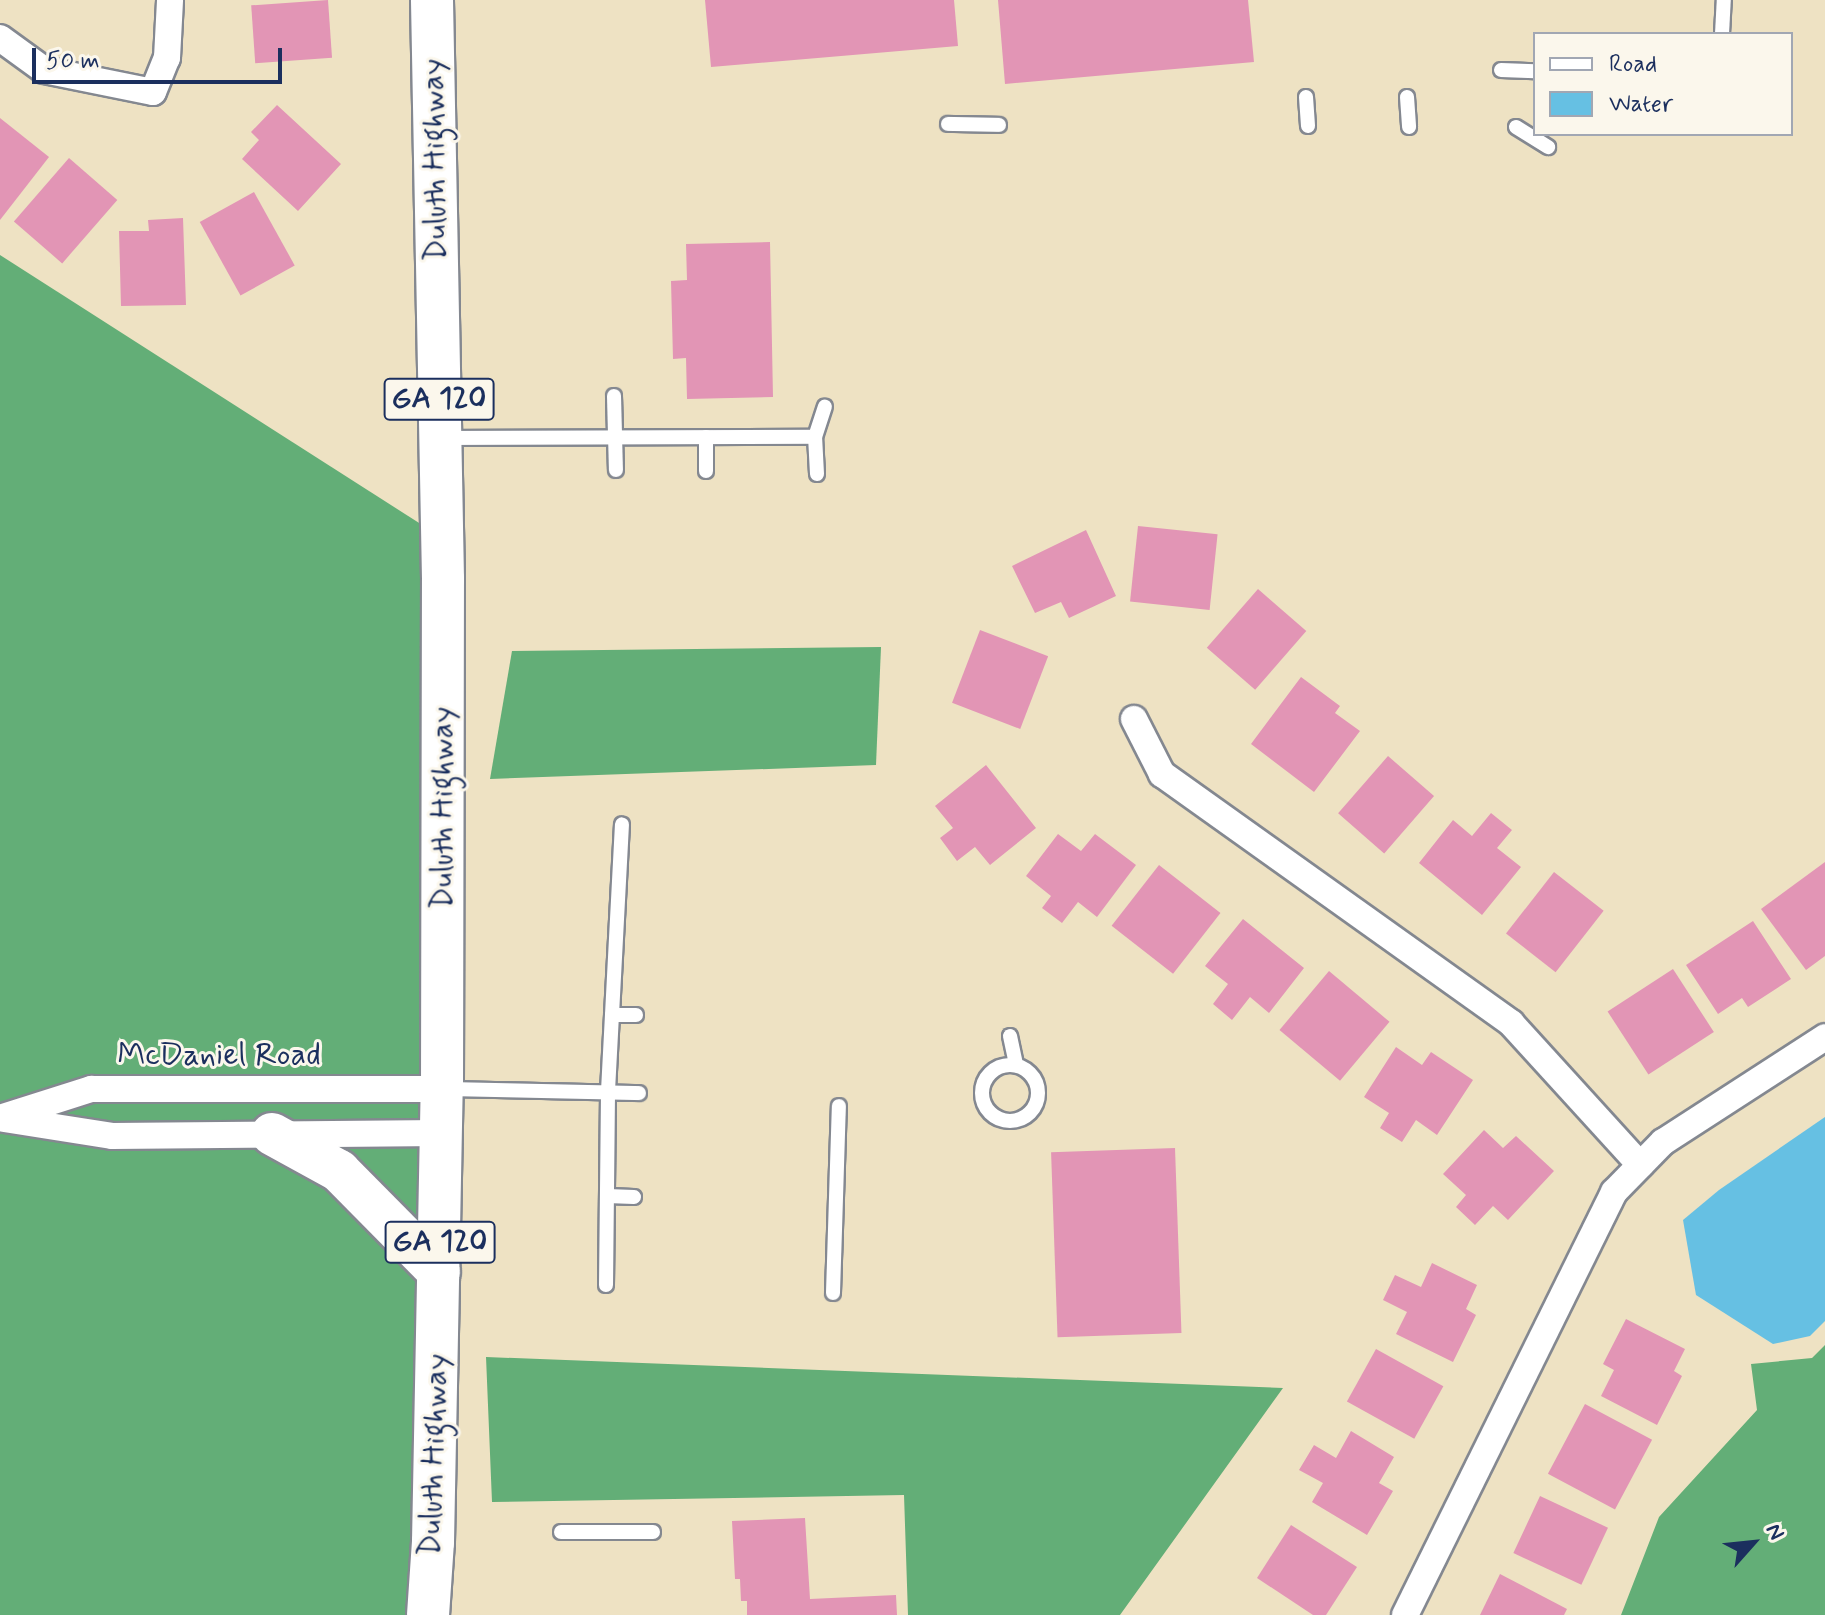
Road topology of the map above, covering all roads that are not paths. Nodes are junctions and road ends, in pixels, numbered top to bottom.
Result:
1 (170, 0) edge
2 (432, 0) edge
3 (1724, 0) edge
4 (1722, 32) edge
5 (0, 38) edge
6 (1501, 70) dead end
7 (1533, 71) edge
8 (1306, 97) dead end
9 (1407, 97) dead end
10 (948, 124) dead end
11 (999, 125) dead end
12 (1308, 126) dead end
13 (1409, 127) dead end
14 (1516, 127) dead end
15 (1548, 147) dead end
16 (614, 396) dead end
17 (825, 407) dead end
18 (614, 437) junction
19 (706, 437) junction
20 (815, 437) junction
21 (440, 438) junction
22 (616, 470) dead end
23 (706, 471) dead end
24 (817, 474) dead end
25 (1134, 719) dead end
26 (622, 824) dead end
27 (612, 1015) junction
28 (636, 1015) dead end
29 (1010, 1036) dead end
30 (1825, 1037) edge
31 (1016, 1065) junction
32 (442, 1089) junction
33 (608, 1091) junction
34 (639, 1093) dead end
35 (839, 1106) dead end
36 (0, 1118) edge
37 (442, 1133) junction
38 (272, 1134) junction
39 (1640, 1165) junction
40 (607, 1196) junction
41 (634, 1197) dead end
42 (439, 1272) junction
43 (606, 1285) dead end
44 (833, 1293) dead end
45 (561, 1532) dead end
46 (653, 1532) dead end
47 (428, 1615) edge
48 (1405, 1615) edge

1 - 5 street
2 - 21 main road, Duluth Highway / GA 120
3 - 4 lane
6 - 7 lane
8 - 12 lane
9 - 13 lane
10 - 11 lane
14 - 15 lane
16 - 18 lane
17 - 20 lane
18 - 19 lane
18 - 21 lane
18 - 22 lane
19 - 20 lane
19 - 23 lane
20 - 24 lane
21 - 32 main road, Duluth Highway / GA 120
25 - 39 street
26 - 27 lane
27 - 28 lane
27 - 33 lane
29 - 31 lane
30 - 39 street
31 - 31 lane
32 - 33 lane
32 - 36 street, McDaniel Road
32 - 37 main road, Duluth Highway / GA 120
33 - 34 lane
33 - 40 lane
35 - 44 lane
36 - 38 street, McDaniel Road
37 - 38 street, McDaniel Road
37 - 42 main road, Duluth Highway / GA 120
38 - 42 main road
39 - 48 street
40 - 41 lane
40 - 43 lane
42 - 47 main road, Duluth Highway / GA 120
45 - 46 lane

